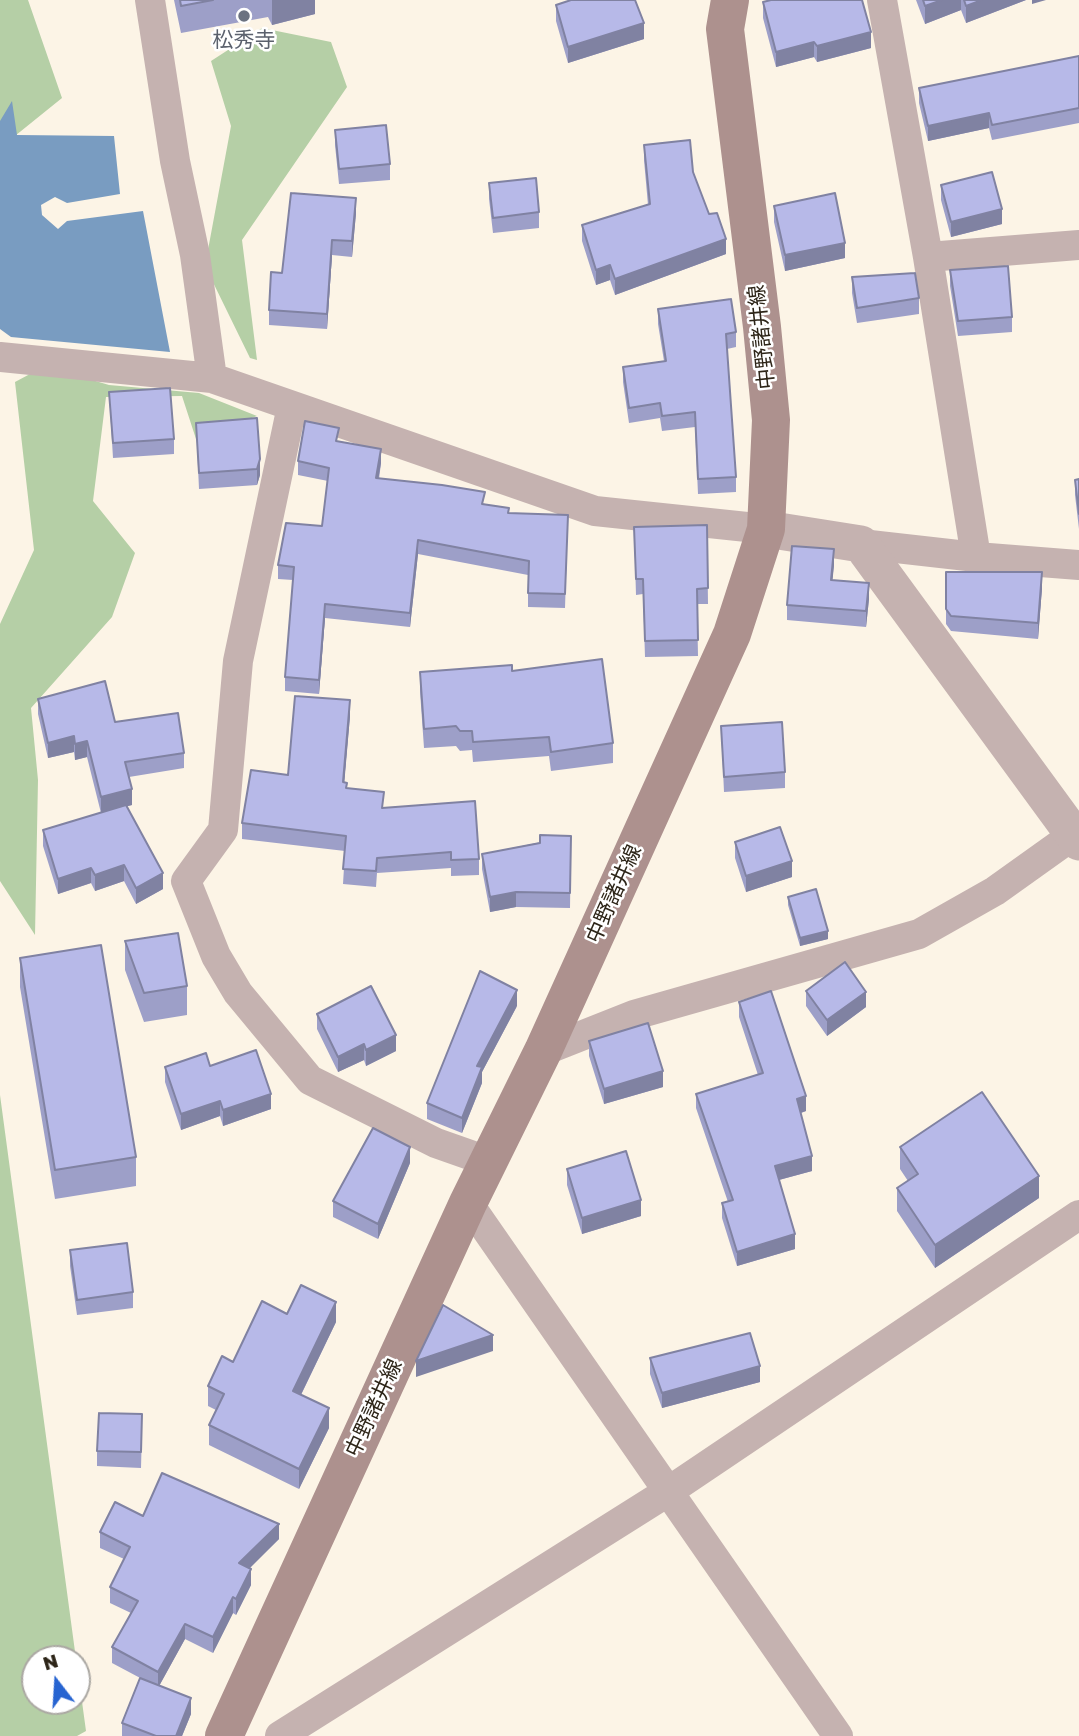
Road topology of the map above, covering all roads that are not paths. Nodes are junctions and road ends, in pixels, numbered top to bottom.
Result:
1 (150, 0) edge
2 (730, 0) edge
3 (882, 0) edge
4 (1079, 245) edge
5 (928, 257) junction
6 (0, 358) edge
7 (212, 378) junction
8 (292, 406) junction
9 (766, 528) junction
10 (861, 544) junction
11 (976, 557) junction
12 (1079, 565) edge
13 (1077, 836) edge
14 (543, 1052) junction
15 (490, 1162) junction
16 (468, 1203) junction
17 (1079, 1215) edge
18 (669, 1491) junction
19 (224, 1736) edge
20 (280, 1736) edge
21 (838, 1736) edge

1 - 7 street
2 - 9 main road, 中野諸井線
3 - 5 street
4 - 5 street
5 - 11 street
6 - 7 street
7 - 8 street
8 - 9 street
8 - 15 street
9 - 10 street
9 - 14 main road, 中野諸井線
10 - 11 street
10 - 13 street
11 - 12 street
13 - 14 street
14 - 15 main road, 中野諸井線
15 - 16 main road, 中野諸井線
16 - 18 street
16 - 19 main road, 中野諸井線
17 - 18 street
18 - 20 street
18 - 21 street

